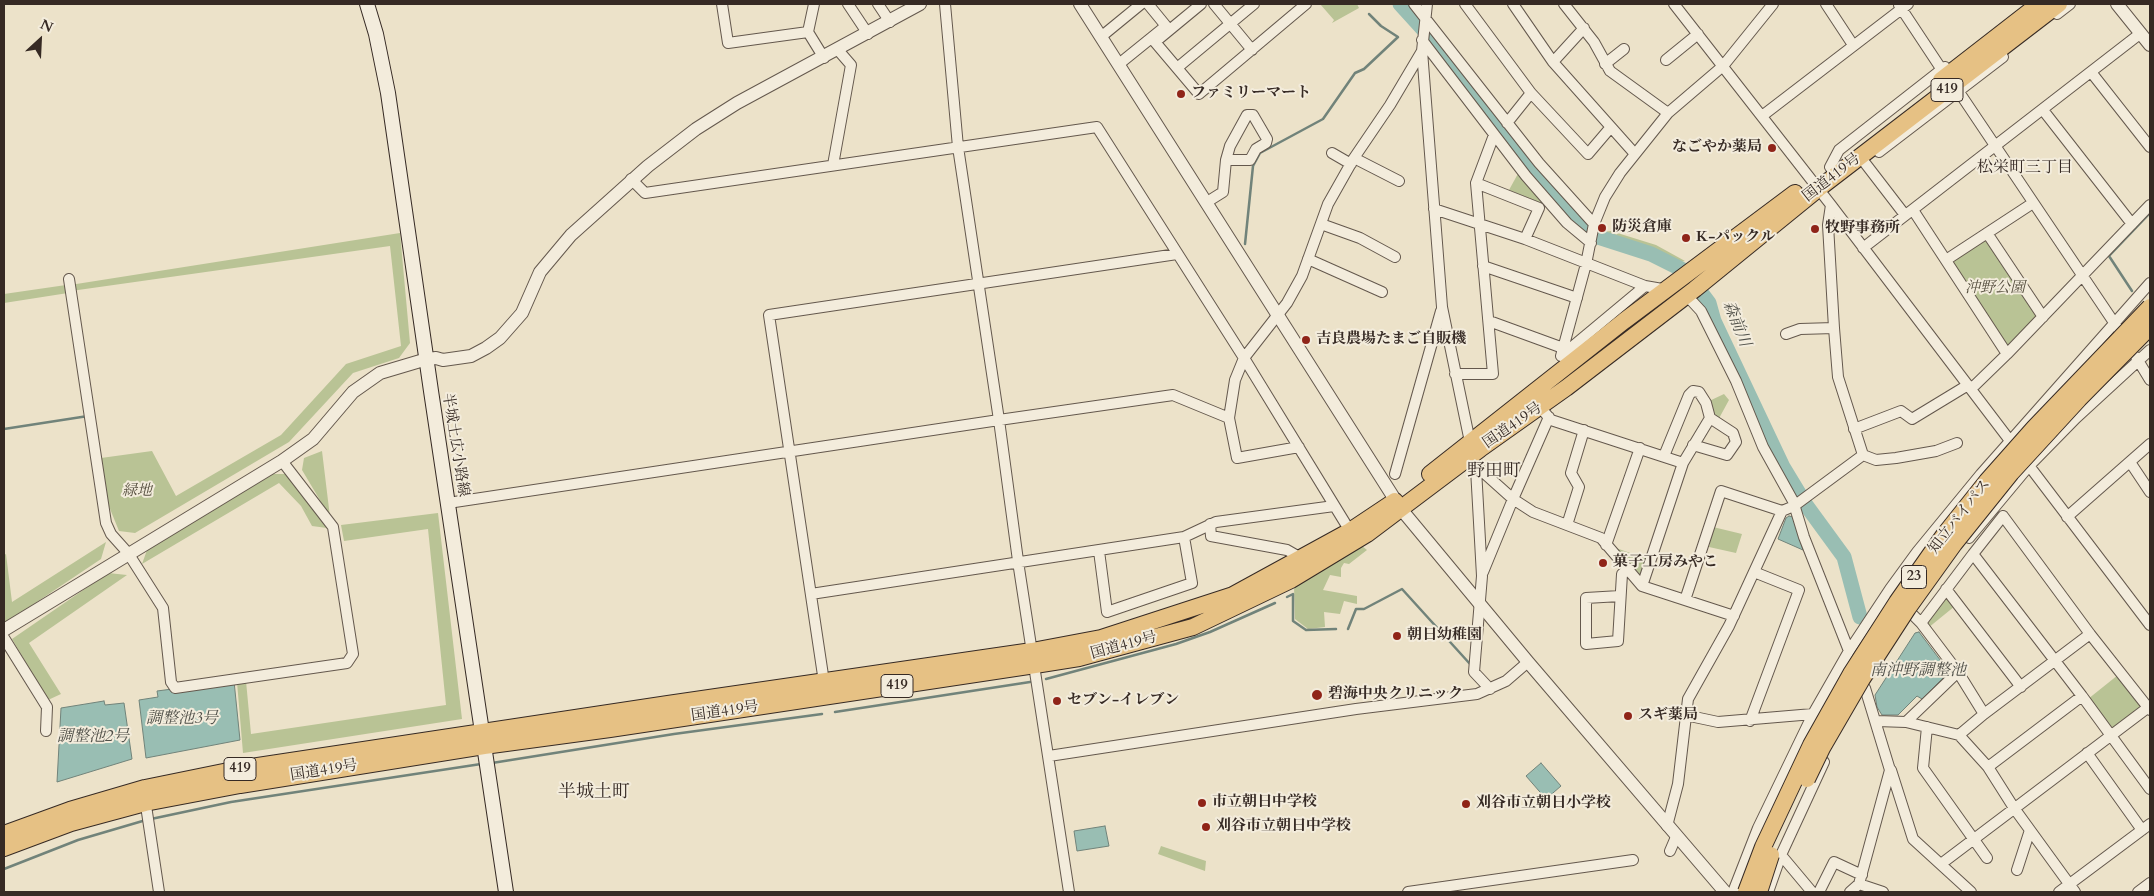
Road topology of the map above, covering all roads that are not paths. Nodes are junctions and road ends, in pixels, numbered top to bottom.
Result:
1 (367, 4) edge
2 (722, 4) edge
3 (814, 4) edge
4 (848, 4) edge
5 (878, 4) edge
6 (920, 4) edge
7 (945, 4) edge
8 (1080, 4) edge
9 (1141, 4) edge
10 (1148, 4) edge
11 (1201, 4) edge
12 (1214, 4) edge
13 (1254, 4) edge
14 (1306, 4) edge
15 (1414, 4) edge
16 (1427, 4) edge
17 (1465, 4) edge
18 (1513, 4) edge
19 (1564, 4) edge
20 (1674, 4) edge
21 (1773, 4) edge
22 (1826, 4) edge
23 (2028, 4) edge
24 (2039, 4) edge
25 (2059, 4) edge
26 (2070, 4) edge
27 (2117, 4) edge
28 (1903, 5) edge
29 (1425, 15) junction
30 (890, 22) junction
31 (1230, 23) junction
32 (1584, 28) junction
33 (808, 32) junction
34 (2141, 33) junction
35 (868, 34) junction
36 (1698, 34) junction
37 (1102, 36) junction
38 (1853, 45) junction
39 (2150, 45) edge
40 (1422, 46) junction
41 (1624, 49) dead end
42 (838, 50) junction
43 (1252, 50) junction
44 (824, 58) junction
45 (1666, 60) dead end
46 (1553, 62) junction
47 (1119, 64) junction
48 (1605, 64) junction
49 (1723, 66) junction
50 (1176, 68) junction
51 (1942, 70) junction
52 (2091, 72) junction
53 (1959, 92) junction
54 (1531, 93) junction
55 (2043, 110) junction
56 (1668, 113) junction
57 (1762, 116) junction
58 (1507, 123) junction
59 (1611, 127) junction
60 (1494, 136) junction
61 (1995, 146) junction
62 (958, 147) junction
63 (2150, 147) edge
64 (1332, 153) dead end
65 (1635, 154) junction
66 (1226, 160) junction
67 (1352, 161) junction
68 (1865, 163) junction
69 (833, 165) junction
70 (1832, 171) junction
71 (631, 179) junction
72 (1399, 181) dead end
73 (1476, 183) junction
74 (1815, 185) junction
75 (1207, 202) junction
76 (2033, 202) junction
77 (1831, 205) junction
78 (2150, 205) edge
79 (1434, 209) junction
80 (1909, 213) junction
81 (1321, 224) junction
82 (1480, 224) junction
83 (1594, 224) junction
84 (2132, 224) junction
85 (1987, 233) junction
86 (1525, 239) junction
87 (1591, 243) junction
88 (1863, 248) junction
89 (1177, 254) junction
90 (1395, 256) dead end
91 (1308, 259) junction
92 (1946, 260) junction
93 (1586, 264) junction
94 (1483, 266) junction
95 (2083, 275) junction
96 (69, 279) dead end
97 (2150, 283) edge
98 (979, 284) junction
99 (1674, 285) junction
100 (1645, 286) junction
101 (1696, 289) junction
102 (1382, 292) dead end
103 (1577, 298) junction
104 (1442, 307) junction
105 (2150, 307) edge
106 (1278, 314) junction
107 (2044, 317) junction
108 (1488, 321) junction
109 (2115, 324) junction
110 (2150, 327) edge
111 (1834, 328) junction
112 (1786, 334) dead end
113 (1563, 348) junction
114 (2150, 350) edge
115 (2007, 354) junction
116 (1244, 358) junction
117 (427, 359) junction
118 (2138, 361) junction
119 (1455, 374) junction
120 (2150, 380) edge
121 (1969, 387) junction
122 (1544, 412) junction
123 (1229, 418) junction
124 (1710, 418) junction
125 (999, 420) junction
126 (1854, 429) junction
127 (1584, 430) junction
128 (2010, 441) junction
129 (1957, 443) dead end
130 (2150, 444) edge
131 (1693, 446) junction
132 (1299, 448) junction
133 (1640, 448) junction
134 (789, 452) junction
135 (1472, 454) junction
136 (1863, 455) junction
137 (1664, 456) junction
138 (282, 461) junction
139 (1683, 462) junction
140 (2130, 462) junction
141 (2029, 466) junction
142 (1396, 474) dead end
143 (2150, 492) edge
144 (1514, 499) junction
145 (448, 503) junction
146 (1796, 504) junction
147 (1399, 505) junction
148 (1334, 506) junction
149 (1782, 511) junction
150 (2067, 516) junction
151 (1210, 524) junction
152 (1567, 524) junction
153 (1350, 531) junction
154 (1184, 537) junction
155 (1606, 545) junction
156 (1099, 551) junction
157 (128, 553) junction
158 (1973, 554) junction
159 (1301, 558) junction
160 (1020, 563) junction
161 (1628, 570) junction
162 (1754, 572) junction
163 (1482, 576) junction
164 (1642, 586) junction
165 (1946, 589) junction
166 (811, 594) junction
167 (1620, 596) junction
168 (1685, 600) junction
169 (1478, 602) junction
170 (1912, 614) junction
171 (1734, 616) junction
172 (1922, 623) junction
173 (2150, 625) edge
174 (4, 630) edge
175 (2090, 634) junction
176 (4, 638) edge
177 (1849, 651) junction
178 (1034, 658) junction
179 (2054, 661) junction
180 (1528, 662) junction
181 (1958, 672) junction
182 (824, 682) junction
183 (2021, 687) junction
184 (1865, 688) junction
185 (1490, 689) junction
186 (2082, 696) junction
187 (2150, 708) edge
188 (1813, 714) junction
189 (1984, 714) junction
190 (1685, 715) junction
191 (1750, 721) junction
192 (1877, 722) junction
193 (1906, 722) junction
194 (1927, 727) junction
195 (46, 731) dead end
196 (1959, 735) junction
197 (2111, 736) junction
198 (485, 751) junction
199 (2087, 753) junction
200 (1049, 756) junction
201 (1988, 767) junction
202 (1890, 770) junction
203 (2150, 789) edge
204 (145, 795) junction
205 (2014, 808) junction
206 (1667, 826) junction
207 (2146, 827) edge
208 (2030, 830) junction
209 (4, 834) edge
210 (1676, 837) junction
211 (1973, 839) junction
212 (4, 848) edge
213 (1670, 850) dead end
214 (1781, 855) junction
215 (1987, 858) dead end
216 (1633, 860) dead end
217 (1940, 864) junction
218 (2018, 870) dead end
219 (1860, 880) junction
220 (2150, 883) edge
221 (2072, 889) edge
222 (159, 892) edge
223 (506, 892) edge
224 (1069, 892) edge
225 (1408, 892) edge
226 (1725, 892) edge
227 (1733, 892) edge
228 (1746, 892) edge
229 (1759, 892) edge
230 (1768, 892) edge
231 (1812, 892) edge
232 (1819, 892) edge
233 (1850, 892) edge
234 (1883, 892) edge
235 (1971, 892) edge
236 (2059, 892) edge
237 (2138, 892) edge

1 - 117 main road, 半城土広小路線
2 - 33 street
3 - 33 street
4 - 35 street
5 - 30 street
6 - 30 street
7 - 62 street
8 - 37 street
9 - 37 street
10 - 47 street
11 - 50 street
12 - 31 street
13 - 31 street
14 - 43 street
15 - 29 street
16 - 29 street
17 - 54 street
18 - 46 street
19 - 32 street
20 - 36 street
21 - 49 street
22 - 38 street
23 - 51 street
24 - 70 highway, 国道419号 / 419
25 - 70 highway, 国道419号 / 419
26 - 53 street
27 - 34 street
28 - 38 street
28 - 51 street
29 - 40 street
29 - 58 street
30 - 35 street
31 - 43 street
31 - 50 street
32 - 46 street
32 - 48 street
33 - 44 street
34 - 39 street
34 - 52 street
35 - 42 street
36 - 45 street
36 - 49 street
37 - 47 street
38 - 57 street
40 - 60 street
40 - 67 street
40 - 79 street
41 - 48 street
42 - 44 street
42 - 69 street
43 - 50 street
44 - 71 street
46 - 59 street
47 - 75 street
48 - 56 street
49 - 56 street
49 - 57 street
51 - 70 street
52 - 55 street
52 - 63 street
53 - 61 street
53 - 68 street
54 - 58 street
54 - 59 street
55 - 61 street
55 - 84 street
56 - 65 street
57 - 74 street
58 - 83 street
59 - 65 street
60 - 73 street
60 - 87 street
61 - 76 street
61 - 80 street
62 - 69 street
62 - 89 street
62 - 98 street
64 - 67 street
65 - 83 street
66 - 66 street
66 - 75 street
67 - 72 street
67 - 81 street
68 - 70 street
68 - 80 street
69 - 71 street
70 - 74 highway, 国道419号 / 419
71 - 117 street
73 - 82 street
73 - 86 street
74 - 77 street
74 - 99 highway, 国道419号 / 419
74 - 101 highway, 国道419号 / 419
75 - 106 street
76 - 85 street
76 - 95 street
77 - 88 street
77 - 111 street
78 - 84 street
79 - 82 street
79 - 104 street
80 - 88 street
80 - 92 street
81 - 90 street
81 - 91 street
82 - 86 street
82 - 94 street
83 - 87 street
84 - 95 street
85 - 92 street
85 - 107 street
86 - 93 street
87 - 93 street
88 - 121 street
89 - 98 street
89 - 116 street
91 - 102 street
91 - 106 street
92 - 115 street
93 - 100 street
93 - 103 street
94 - 103 street
94 - 108 street
95 - 107 street
95 - 109 street
96 - 157 street
97 - 109 street
98 - 125 street
98 - 134 street
99 - 100 street
99 - 135 highway, 国道419号 / 419
100 - 113 street
101 - 122 highway, 国道419号 / 419
101 - 146 street
103 - 113 street
104 - 119 street
104 - 142 street
105 - 228 highway, 知立バイパス / 23, bridge
106 - 116 street
106 - 147 street
107 - 115 street
108 - 113 street
108 - 119 street
109 - 118 street
109 - 128 street
110 - 229 highway, 知立バイパス / 23, bridge
111 - 112 street
111 - 126 street
114 - 118 street
115 - 121 street
116 - 123 street
116 - 132 street
117 - 138 street
117 - 145 main road, 半城土広小路線
118 - 120 street
118 - 141 street
119 - 135 street
121 - 126 street
121 - 128 street
122 - 127 street
122 - 135 highway, 国道419号 / 419
122 - 144 street
123 - 125 street
123 - 132 street
124 - 131 street
124 - 131 street
124 - 137 street
125 - 134 street
125 - 160 street
126 - 136 street
127 - 133 street
127 - 152 street
128 - 141 street
128 - 177 street
129 - 136 street
130 - 140 street
131 - 139 street
132 - 148 street
133 - 137 street
133 - 155 street
134 - 145 street
134 - 166 street
135 - 144 street
135 - 147 highway, 国道419号 / 419
135 - 163 street
136 - 146 street
137 - 139 street
138 - 157 street
138 - 157 street
139 - 164 street
140 - 143 street
140 - 150 street
141 - 150 street
141 - 170 street
144 - 152 street
144 - 163 street
145 - 198 main road, 半城土広小路線
146 - 149 street
146 - 177 street
147 - 153 highway, 国道419号 / 419
147 - 169 street
147 - 178 highway, 国道419号 / 419
148 - 151 street
148 - 153 street
149 - 162 street
149 - 168 street
150 - 173 street
151 - 154 street
151 - 159 street
152 - 155 street
153 - 159 highway, 国道419号 / 419
154 - 156 street
154 - 156 street
155 - 161 street
156 - 160 street
157 - 174 street
158 - 165 street
158 - 175 street
158 - 179 street
159 - 178 highway, 国道419号 / 419
160 - 166 street
160 - 178 street
161 - 164 street
161 - 167 street
162 - 171 street
162 - 191 street
163 - 169 street
164 - 168 street
165 - 172 street
165 - 183 street
166 - 182 street
167 - 167 street
168 - 171 street
169 - 180 street
169 - 185 street
170 - 172 street
170 - 184 street
171 - 190 street
172 - 181 street
175 - 179 street
175 - 187 street
176 - 195 street
177 - 188 street
178 - 182 highway, 国道419号 / 419
178 - 198 highway, 国道419号 / 419
178 - 200 street
179 - 183 street
179 - 186 street
180 - 185 street
180 - 206 street
181 - 189 street
181 - 193 street
182 - 198 highway, 国道419号 / 419
183 - 189 street
184 - 192 street
184 - 214 street
185 - 200 street
186 - 197 street
186 - 201 street
187 - 197 street
188 - 191 street
188 - 227 street
189 - 196 street
190 - 191 street
190 - 206 street
192 - 193 street
192 - 202 street
193 - 194 street
194 - 196 street
194 - 211 street
196 - 201 street
197 - 199 street
197 - 203 street
198 - 204 highway, 国道419号 / 419
198 - 223 main road, 半城土広小路線
199 - 205 street
199 - 207 street
200 - 224 street
201 - 205 street
202 - 217 street
202 - 219 street
204 - 209 highway, 国道419号 / 419
204 - 212 highway, 国道419号 / 419
204 - 222 street
205 - 208 street
205 - 211 street
206 - 210 street
207 - 221 street
208 - 218 street
208 - 221 street
210 - 213 street
210 - 226 street
211 - 215 street
211 - 217 street
214 - 230 street
214 - 231 street
216 - 225 street
217 - 235 street
219 - 232 street
219 - 233 street
219 - 234 street
220 - 237 street
221 - 236 street

